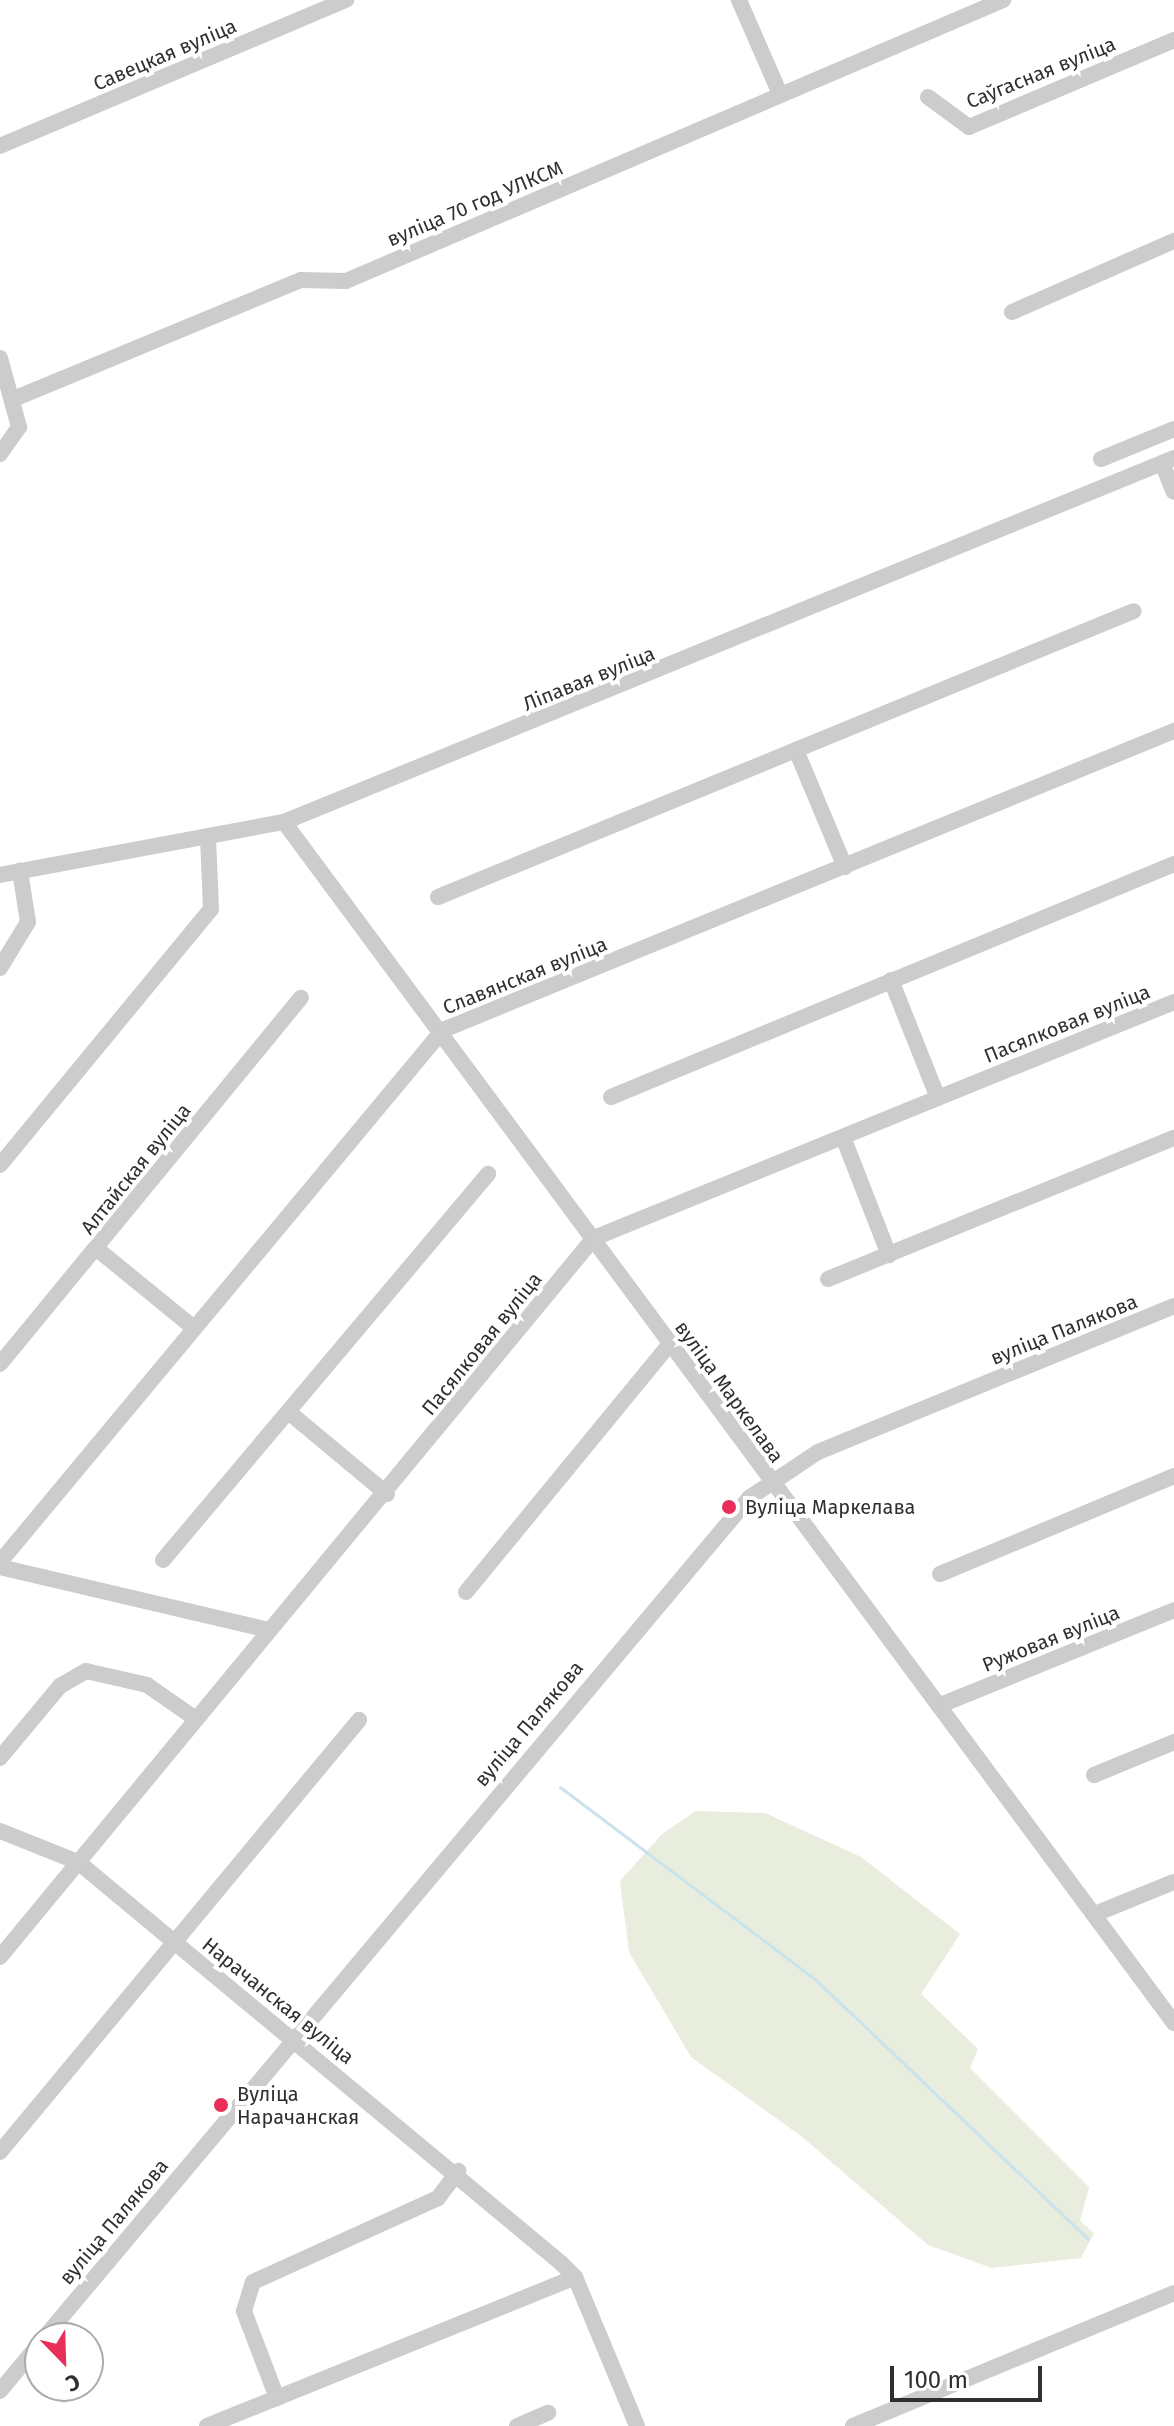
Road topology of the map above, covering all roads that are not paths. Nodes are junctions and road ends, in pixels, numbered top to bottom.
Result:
1 (346, 0) edge
2 (739, 0) edge
3 (1003, 0) edge
4 (1174, 40) edge
5 (780, 94) junction
6 (928, 97) dead end
7 (0, 146) edge
8 (1174, 241) edge
9 (1012, 312) dead end
10 (0, 358) edge
11 (16, 398) junction
12 (1174, 429) edge
13 (0, 454) edge
14 (1101, 459) dead end
15 (1168, 461) edge
16 (1174, 492) edge
17 (1134, 611) dead end
18 (1174, 731) edge
19 (796, 750) junction
20 (284, 822) junction
21 (208, 836) junction
22 (1174, 864) edge
23 (845, 867) junction
24 (20, 871) junction
25 (0, 875) edge
26 (438, 897) dead end
27 (0, 968) edge
28 (891, 980) junction
29 (301, 998) dead end
30 (1174, 1002) edge
31 (443, 1030) junction
32 (611, 1097) dead end
33 (938, 1098) junction
34 (843, 1137) junction
35 (1174, 1138) edge
36 (0, 1165) edge
37 (488, 1174) dead end
38 (594, 1238) junction
39 (97, 1249) junction
40 (889, 1255) junction
41 (828, 1279) dead end
42 (1174, 1306) edge
43 (194, 1328) junction
44 (669, 1345) junction
45 (0, 1364) edge
46 (291, 1414) junction
47 (1174, 1476) edge
48 (770, 1482) junction
49 (387, 1494) junction
50 (163, 1560) dead end
51 (0, 1564) edge
52 (940, 1574) dead end
53 (466, 1592) dead end
54 (1174, 1610) edge
55 (269, 1630) junction
56 (943, 1704) junction
57 (196, 1719) junction
58 (359, 1720) dead end
59 (1174, 1742) edge
60 (0, 1758) edge
61 (1094, 1775) dead end
62 (0, 1831) edge
63 (78, 1862) junction
64 (1174, 1882) edge
65 (1095, 1914) junction
66 (175, 1942) junction
67 (0, 1957) edge
68 (1174, 2023) edge
69 (292, 2040) junction
70 (0, 2152) edge
71 (458, 2171) junction
72 (575, 2277) junction
73 (1174, 2293) edge
74 (57, 2322) edge
75 (24, 2362) edge
76 (0, 2391) edge
77 (277, 2398) junction
78 (548, 2413) dead end
79 (207, 2426) edge
80 (517, 2426) edge
81 (637, 2426) edge
82 (853, 2426) edge

1 - 7 street, Савецкая вуліца
2 - 5 street
3 - 5 street, вуліца 70 год УЛКСМ
4 - 6 street, Саўгасная вуліца
5 - 11 street, вуліца 70 год УЛКСМ
8 - 9 street
10 - 11 street
11 - 13 street
12 - 14 street
15 - 16 street
15 - 20 street, Ліпавая вуліца
17 - 19 street
18 - 23 street, Славянская вуліца
19 - 23 street
19 - 26 street
20 - 21 street, Ліпавая вуліца
20 - 31 street, вуліца Маркелава
21 - 24 street, Ліпавая вуліца
21 - 36 street
22 - 28 street
23 - 31 street, Славянская вуліца
24 - 25 street, Ліпавая вуліца
24 - 27 street
28 - 32 street
28 - 33 street
29 - 39 street, Алтайская вуліца
30 - 33 street, Пасялковая вуліца
31 - 38 street, вуліца Маркелава
31 - 43 street, Славянская вуліца
33 - 34 street, Пасялковая вуліца
34 - 38 street, Пасялковая вуліца
34 - 40 street
35 - 40 street
37 - 46 street
38 - 44 street, вуліца Маркелава
38 - 49 street, Пасялковая вуліца
39 - 43 street
39 - 45 street, Алтайская вуліца
40 - 41 street
42 - 48 street, вуліца Палякова
43 - 51 street, Славянская вуліца
44 - 48 street, вуліца Маркелава
44 - 53 street
46 - 49 street
46 - 50 street
47 - 52 street
48 - 56 street, вуліца Маркелава
48 - 69 street, вуліца Палякова
49 - 55 street, Пасялковая вуліца
51 - 55 street
54 - 56 street, Ружовая вуліца
55 - 57 street, Пасялковая вуліца
56 - 65 street, вуліца Маркелава
57 - 60 street
57 - 63 street, Пасялковая вуліца
58 - 66 street
59 - 61 street
62 - 63 street, Нарачанская вуліца
63 - 66 street, Нарачанская вуліца
63 - 67 street, Пасялковая вуліца
64 - 65 street
65 - 68 street, вуліца Маркелава
66 - 69 street, Нарачанская вуліца
66 - 70 street
69 - 71 street, Нарачанская вуліца
69 - 74 street, вуліца Палякова
71 - 72 street, Нарачанская вуліца
71 - 77 street
72 - 77 street
72 - 81 street, Нарачанская вуліца
73 - 82 street
75 - 76 street
77 - 79 street
78 - 80 street

